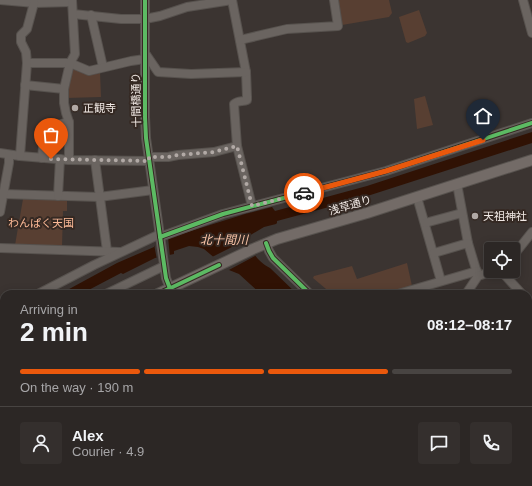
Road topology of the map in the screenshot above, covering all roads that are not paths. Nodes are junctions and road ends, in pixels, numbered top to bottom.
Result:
1 (0, 0) edge
2 (145, 0) edge
3 (232, 0) edge
4 (334, 0) edge
5 (524, 0) edge
6 (72, 1) edge
7 (35, 2) edge
8 (73, 14) junction
9 (91, 16) junction
10 (145, 19) junction
11 (532, 34) edge
12 (240, 40) junction
13 (145, 56) junction
14 (27, 63) junction
15 (70, 63) junction
16 (103, 67) junction
17 (246, 72) junction
18 (25, 85) junction
19 (64, 89) junction
20 (69, 122) junction
21 (532, 124) edge
22 (237, 146) junction
23 (0, 153) edge
24 (9, 155) junction
25 (20, 156) junction
26 (42, 158) junction
27 (60, 159) junction
28 (149, 159) junction
29 (69, 160) junction
30 (95, 160) junction
31 (532, 160) edge
32 (457, 184) junction
33 (153, 190) junction
34 (2, 194) edge
35 (58, 196) junction
36 (100, 197) junction
37 (417, 197) junction
38 (252, 206) junction
39 (0, 212) edge
40 (462, 213) junction
41 (425, 223) junction
42 (532, 232) edge
43 (161, 237) junction
44 (266, 243) junction
45 (468, 243) junction
46 (520, 247) edge
47 (0, 248) edge
48 (107, 251) junction
49 (123, 252) junction
50 (434, 253) junction
51 (164, 263) junction
52 (484, 272) edge
53 (478, 273) junction
54 (507, 278) edge
55 (441, 281) junction
56 (46, 290) edge
57 (113, 290) edge
58 (171, 290) edge
59 (173, 290) edge
60 (306, 290) edge
61 (416, 290) edge
62 (468, 290) edge
63 (517, 290) edge

1 - 7 street
2 - 10 street, 十間橋通り
3 - 10 street
3 - 12 street
4 - 12 street
5 - 11 street
6 - 7 street
6 - 8 street
7 - 14 street
8 - 9 street
8 - 15 street
9 - 10 street
9 - 16 street
10 - 13 street, 十間橋通り
12 - 17 street
13 - 16 street
13 - 17 street
13 - 28 street, 十間橋通り
14 - 15 street
14 - 18 street
15 - 16 street
15 - 19 street
17 - 22 street
18 - 19 street
18 - 25 street
19 - 20 street
20 - 26 street
20 - 29 street
21 - 38 street
22 - 28 street
22 - 38 street
23 - 24 street
24 - 25 street
24 - 34 street
25 - 26 street
26 - 27 street
27 - 29 street
27 - 35 street
28 - 30 street
28 - 33 street, 十間橋通り
29 - 30 street
30 - 36 street
31 - 32 main road, 浅草通り
32 - 37 main road, 浅草通り
32 - 40 street
33 - 36 street
33 - 43 street, 十間橋通り
34 - 35 street
34 - 39 street
35 - 36 street
36 - 48 street
37 - 41 street
37 - 44 main road, 浅草通り
38 - 43 street
40 - 41 street
40 - 45 street
41 - 50 street
42 - 46 street
43 - 49 street
43 - 51 street, 十間橋通り
44 - 59 main road, 浅草通り
44 - 60 street
45 - 50 street
45 - 53 street
47 - 48 street
48 - 49 street
49 - 56 street
50 - 55 street
51 - 57 street
51 - 58 street, 十間橋通り
52 - 53 street
53 - 55 street
53 - 62 street
54 - 63 street
55 - 61 street

